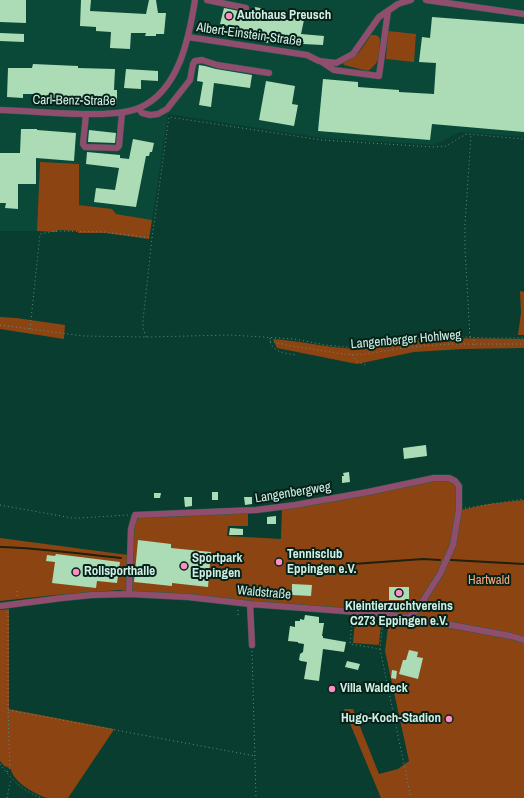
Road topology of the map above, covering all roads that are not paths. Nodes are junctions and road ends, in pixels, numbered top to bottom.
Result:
1 (195, 0) edge
2 (207, 0) edge
3 (411, 0) edge
4 (426, 0) edge
5 (246, 8) dead end
6 (388, 11) junction
7 (524, 14) edge
8 (188, 37) junction
9 (319, 61) junction
10 (269, 73) dead end
11 (139, 109) junction
12 (0, 110) edge
13 (122, 113) junction
14 (86, 114) junction
15 (129, 594) junction
16 (250, 604) junction
17 (0, 606) edge
18 (409, 618) junction
19 (524, 640) edge
20 (252, 645) road end

1 - 8 street, Carl-Benz-Straße
2 - 5 street
3 - 6 street
4 - 7 street
6 - 9 street
6 - 9 street, Albert-Einstein-Straße
8 - 9 street, Albert-Einstein-Straße
8 - 11 street, Carl-Benz-Straße
10 - 11 street
11 - 13 street, Carl-Benz-Straße
12 - 14 street, Carl-Benz-Straße
13 - 14 street, Carl-Benz-Straße
13 - 14 street
15 - 16 street, Waldstraße
15 - 17 street, Waldstraße
15 - 18 street, Langenbergweg
16 - 18 street, Waldstraße
16 - 20 street
18 - 19 street, Waldstraße

